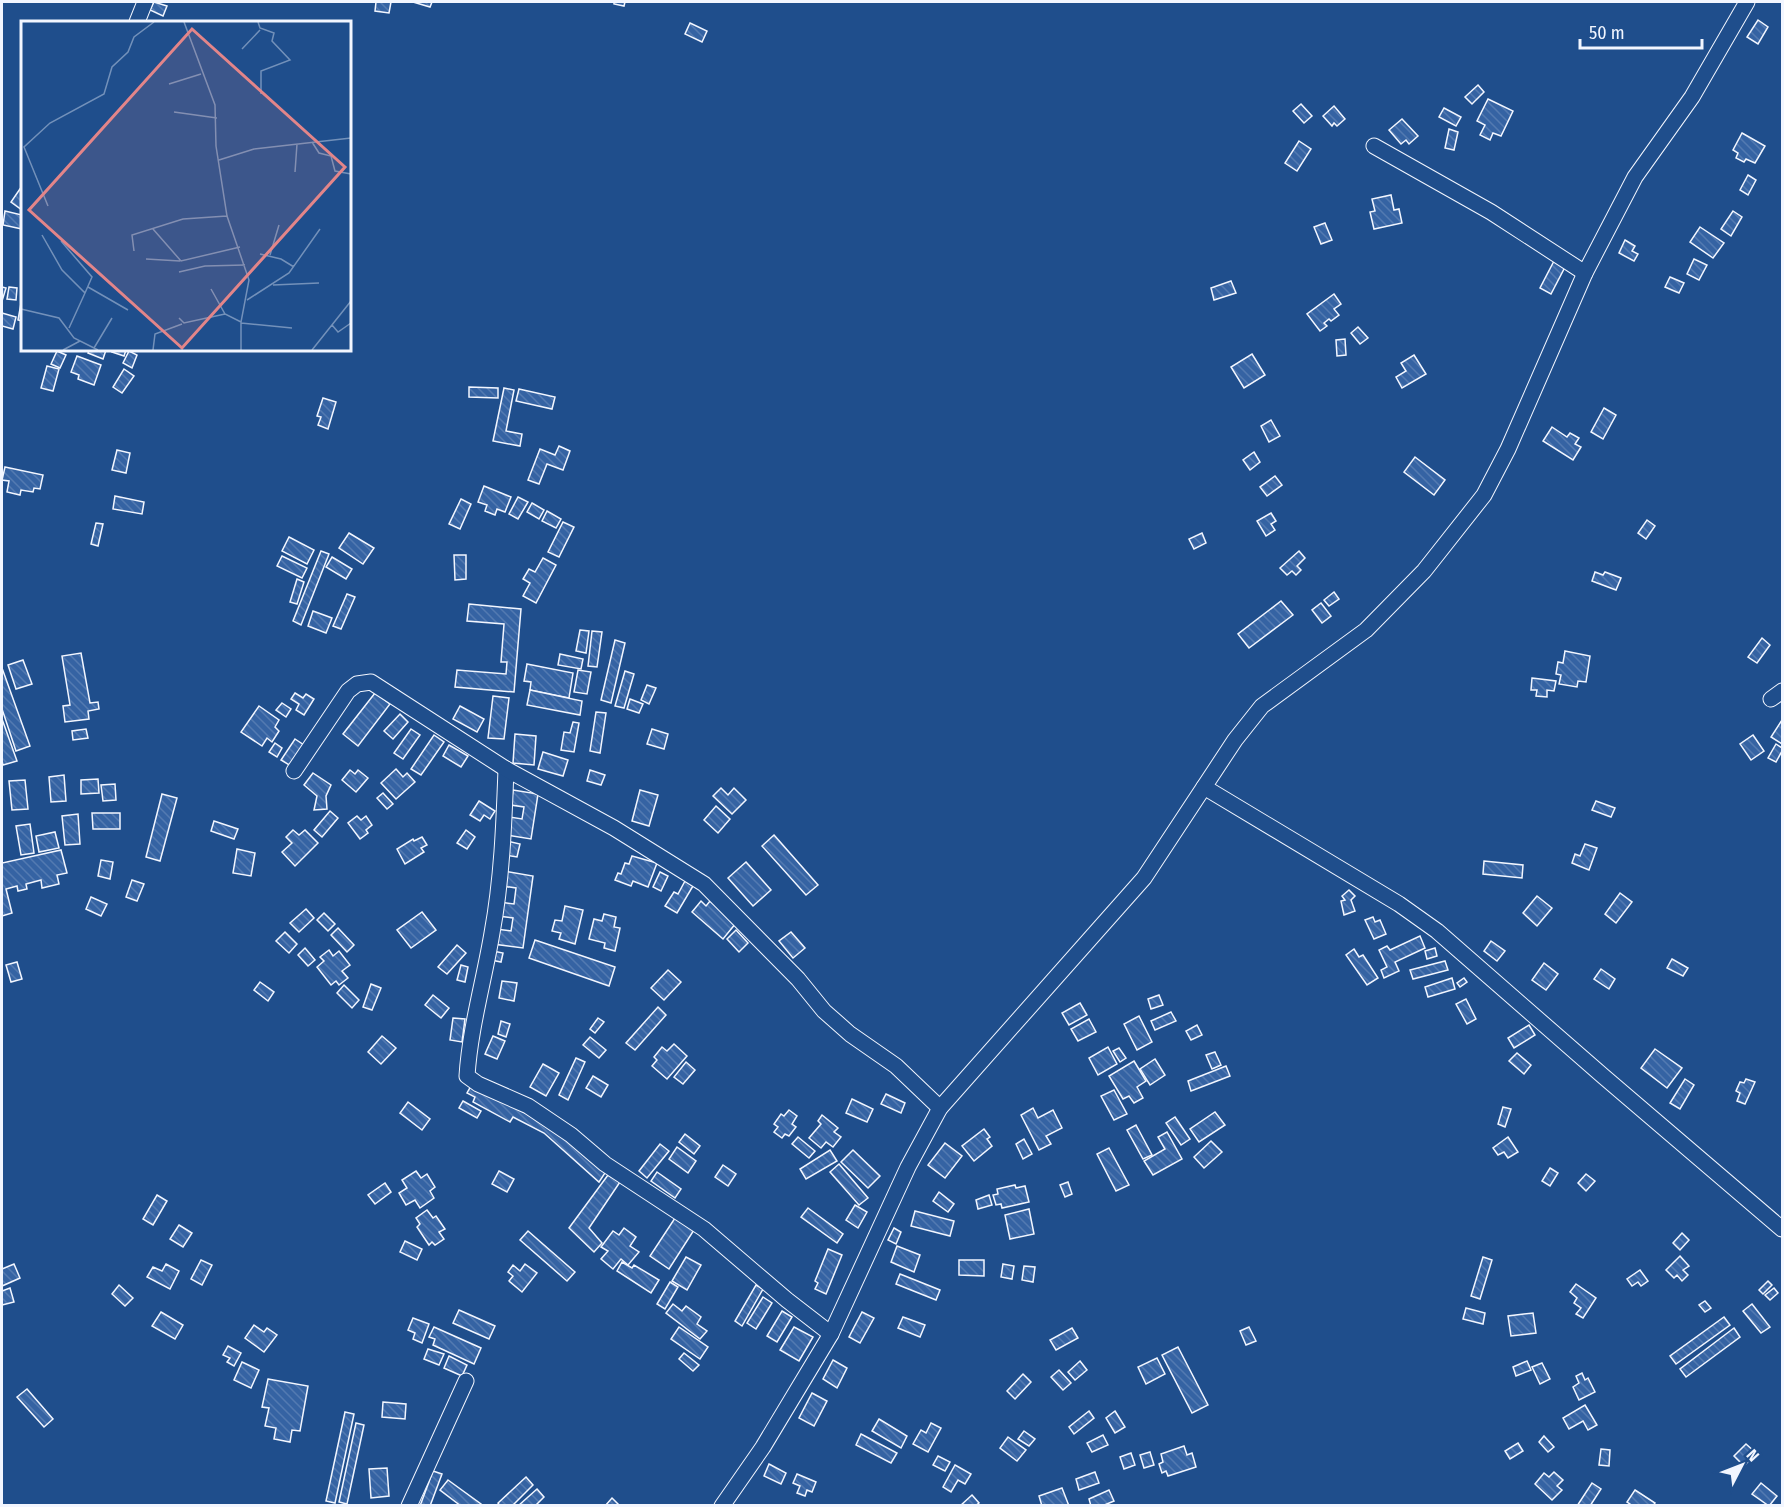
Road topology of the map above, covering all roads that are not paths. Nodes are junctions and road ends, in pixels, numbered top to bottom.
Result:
1 (145, 2) edge
2 (1748, 2) edge
3 (137, 21) edge
4 (1374, 146) dead end
5 (1585, 273) junction
6 (506, 769) junction
7 (294, 771) dead end
8 (1203, 787) junction
9 (940, 1108) junction
10 (1782, 1228) edge
11 (831, 1334) junction
12 (466, 1382) dead end
13 (409, 1506) edge
14 (722, 1506) edge

1 - 3 street
2 - 5 street
4 - 5 street
5 - 8 street
6 - 7 street
6 - 9 street
6 - 11 street
8 - 9 street
8 - 10 street
9 - 11 street
11 - 14 street
12 - 13 street

